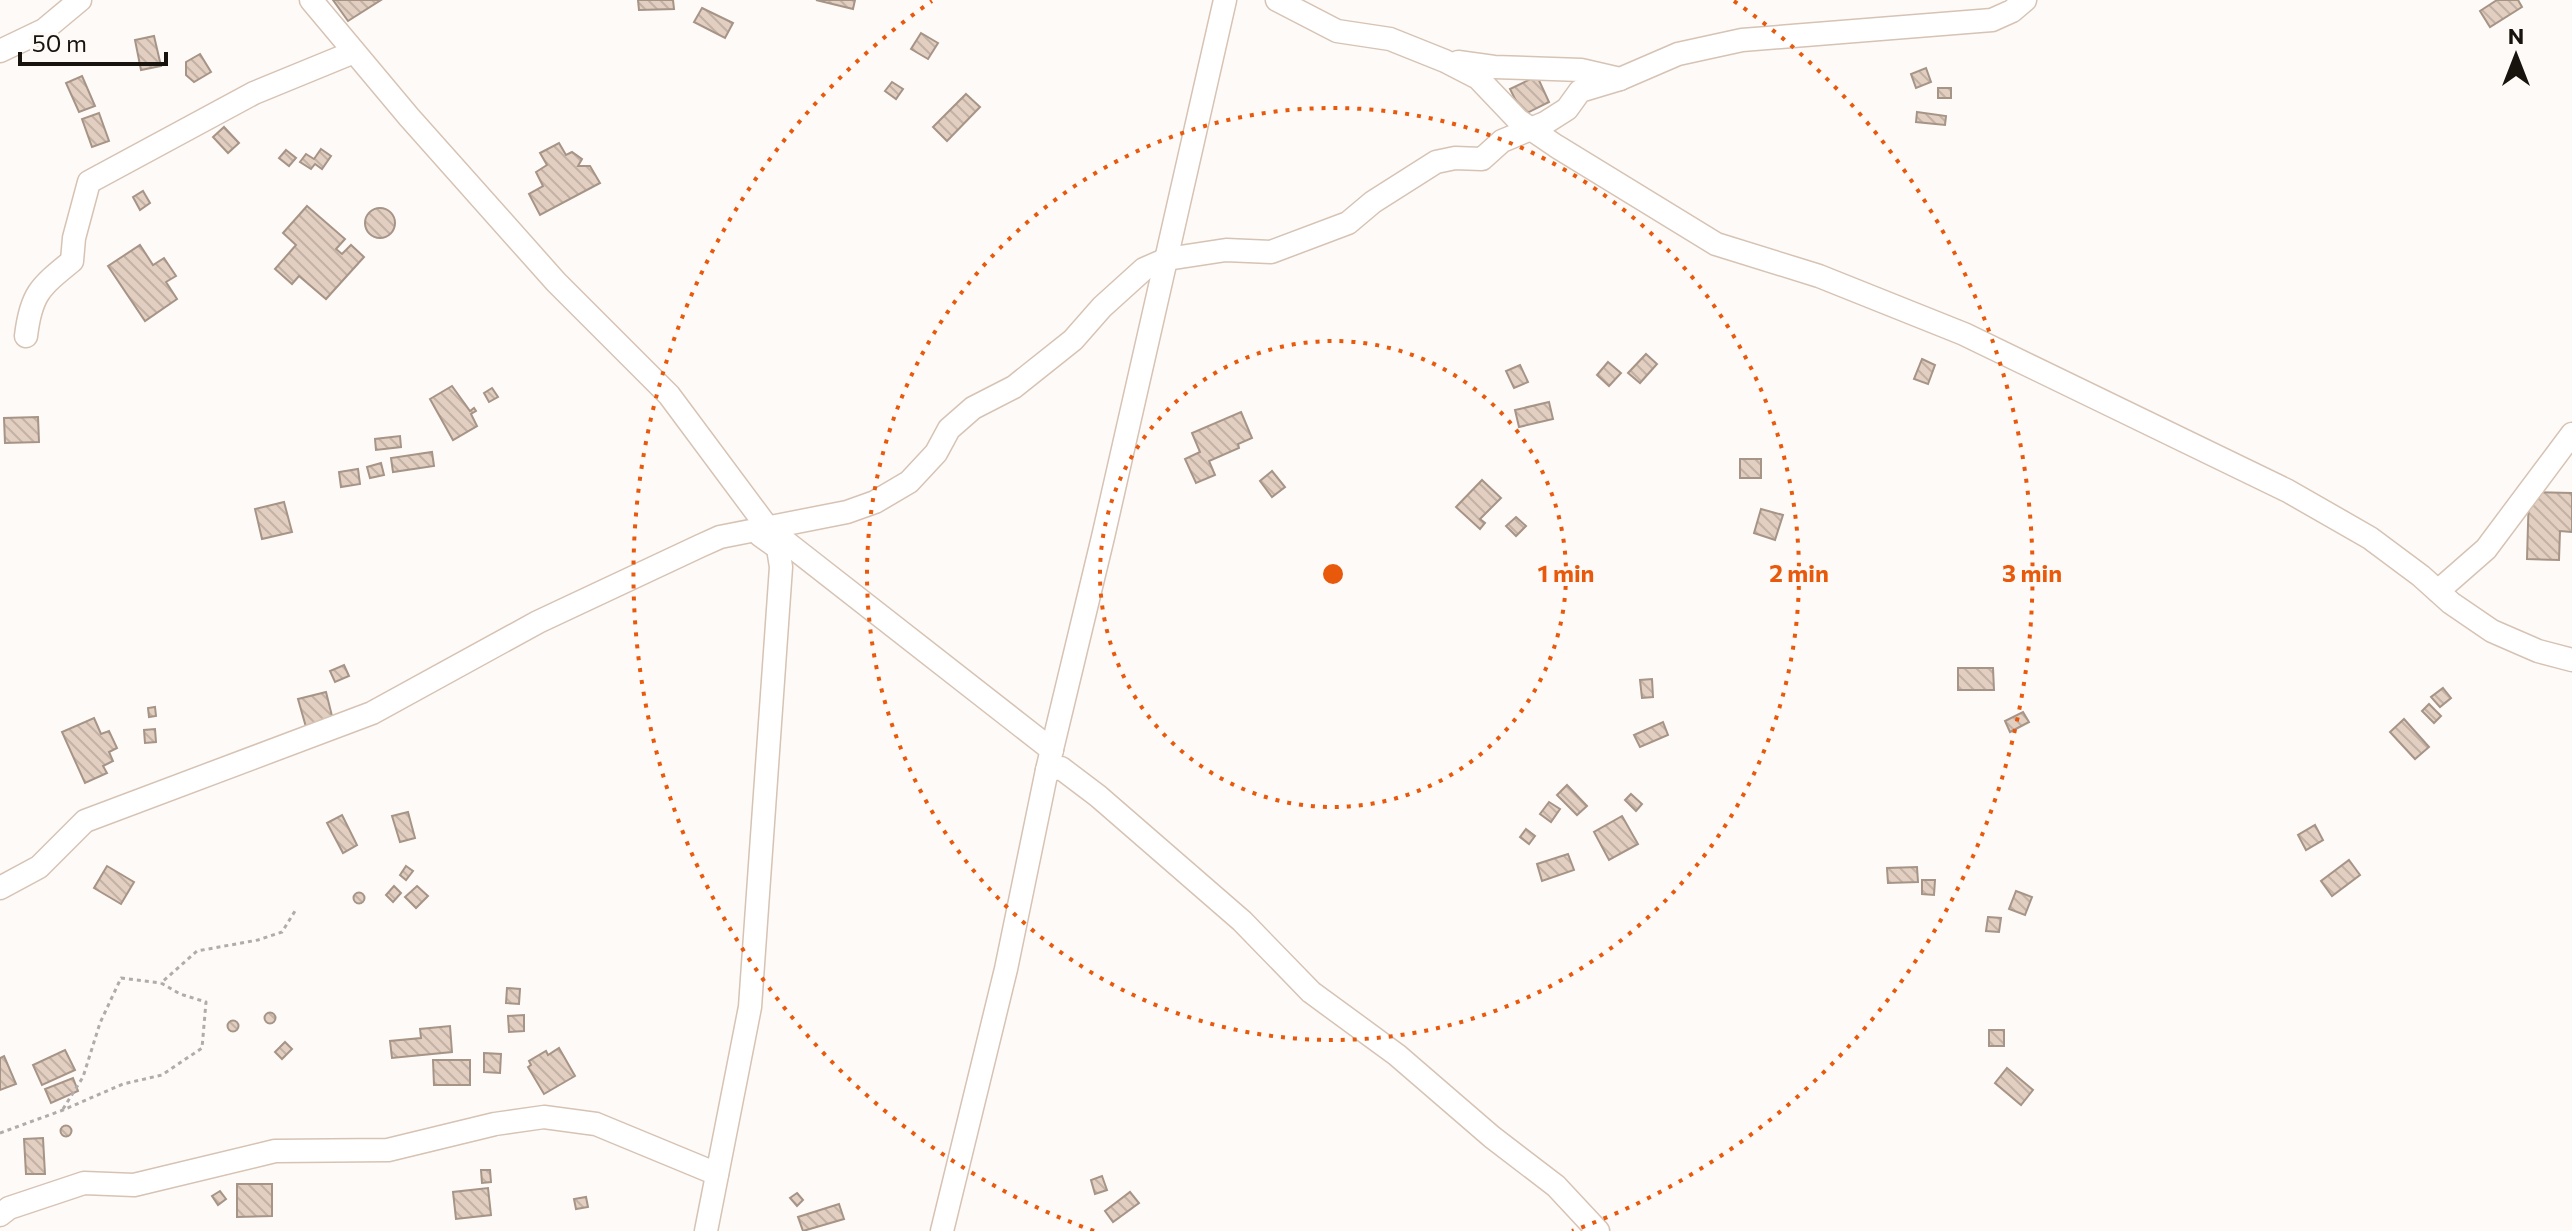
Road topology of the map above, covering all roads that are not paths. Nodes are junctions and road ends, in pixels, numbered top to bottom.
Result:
1 (80, 0) edge
2 (311, 0) edge
3 (1225, 0) edge
4 (1277, 0) edge
5 (2025, 0) edge
6 (0, 51) edge
7 (354, 52) junction
8 (1445, 61) junction
9 (1620, 79) junction
10 (1530, 128) junction
11 (1167, 259) junction
12 (26, 336) dead end
13 (2572, 434) edge
14 (760, 529) junction
15 (2438, 591) junction
16 (2572, 660) edge
17 (1049, 760) junction
18 (0, 888) edge
19 (717, 1174) junction
20 (0, 1215) edge
21 (703, 1229) edge
22 (942, 1231) edge
23 (1598, 1231) edge

1 - 6 street
2 - 7 street
3 - 11 street
4 - 8 street
5 - 9 street
7 - 12 street
7 - 14 street
8 - 9 street
8 - 10 street
9 - 10 street
10 - 11 street
10 - 15 street
11 - 14 street
11 - 17 street
13 - 15 street
14 - 17 street
14 - 18 street
14 - 19 street
15 - 16 street
17 - 22 street
17 - 23 street
19 - 20 street
19 - 21 street

